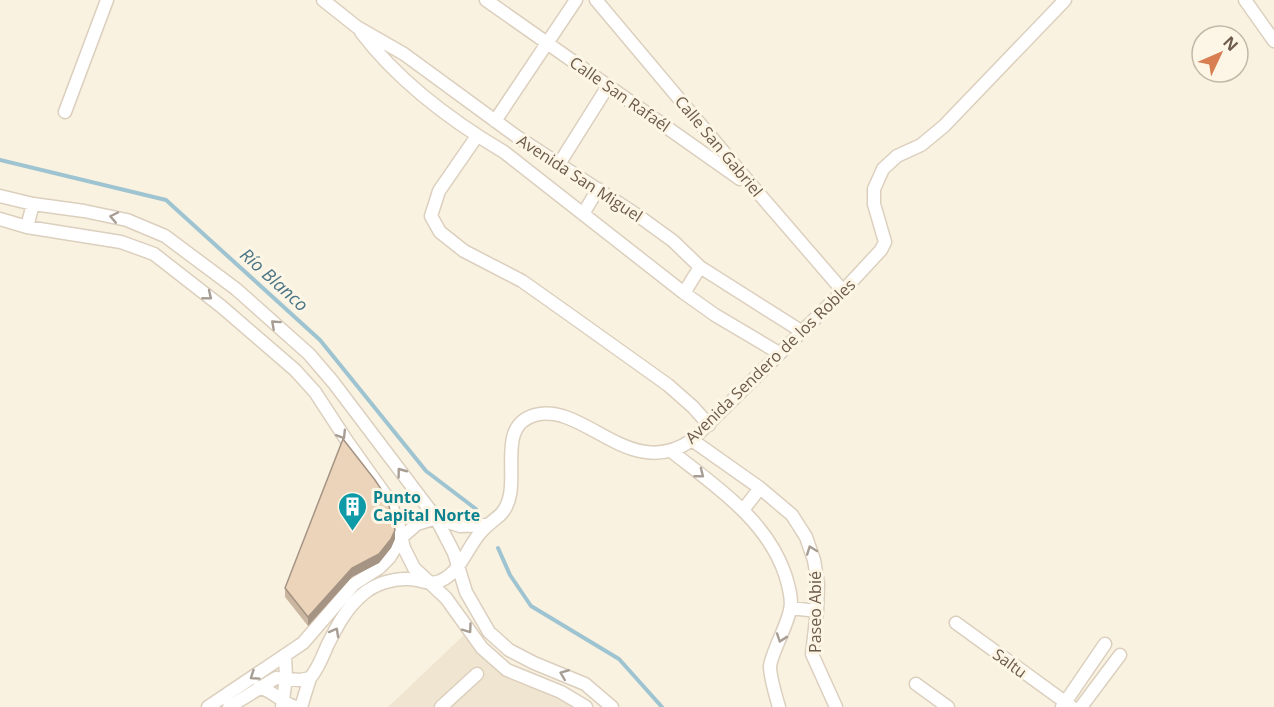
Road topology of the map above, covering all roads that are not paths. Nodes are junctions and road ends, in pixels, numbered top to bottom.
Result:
1 (323, 0) edge
2 (486, 0) edge
3 (576, 0) edge
4 (596, 0) edge
5 (1065, 0) edge
6 (1245, 0) edge
7 (106, 1) edge
8 (357, 27) junction
9 (1274, 41) edge
10 (546, 42) junction
11 (608, 86) junction
12 (449, 88) junction
13 (437, 106) junction
14 (65, 112) dead end
15 (495, 121) junction
16 (477, 136) junction
17 (516, 136) junction
18 (504, 152) junction
19 (559, 164) junction
20 (754, 188) junction
21 (598, 189) junction
22 (0, 196) edge
23 (33, 204) junction
24 (583, 214) junction
25 (0, 219) edge
26 (27, 227) junction
27 (198, 259) junction
28 (700, 267) junction
29 (185, 277) junction
30 (843, 291) junction
31 (684, 293) junction
32 (801, 332) junction
33 (779, 354) junction
34 (709, 425) junction
35 (692, 440) junction
36 (671, 451) junction
37 (760, 488) junction
38 (381, 489) junction
39 (375, 509) edge
40 (743, 510) junction
41 (436, 519) junction
42 (486, 525) junction
43 (402, 537) junction
44 (458, 566) junction
45 (431, 584) junction
46 (791, 608) junction
47 (817, 611) junction
48 (956, 623) dead end
49 (303, 643) junction
50 (1104, 644) dead end
51 (1120, 655) dead end
52 (285, 656) junction
53 (321, 660) junction
54 (477, 674) dead end
55 (286, 678) junction
56 (310, 678) junction
57 (916, 684) dead end
58 (259, 687) junction
59 (282, 704) edge
60 (1066, 705) edge
61 (208, 707) edge
62 (229, 707) edge
63 (295, 707) edge
64 (301, 707) edge
65 (441, 707) edge
66 (586, 707) edge
67 (612, 707) edge
68 (779, 707) edge
69 (836, 707) edge
70 (948, 707) edge
71 (1081, 707) edge

1 - 8 street, Avenida San Miguel
2 - 10 street, Calle San Rafaél
3 - 10 street
4 - 20 street, Calle San Gabriel
5 - 30 street, Avenida Sendero de los Robles
6 - 9 street
7 - 14 street
8 - 12 street, Avenida San Miguel
8 - 13 street, Avenida San Miguel
10 - 11 street, Calle San Rafaél
10 - 15 street
11 - 19 street
11 - 20 street, Calle San Rafaél
12 - 13 street
12 - 15 street, Avenida San Miguel
13 - 16 street, Avenida San Miguel
15 - 17 street, Avenida San Miguel
16 - 18 street, Avenida San Miguel
16 - 34 street
17 - 18 street
17 - 19 street, Avenida San Miguel
18 - 24 street, Avenida San Miguel
19 - 21 street, Avenida San Miguel
20 - 30 street, Calle San Gabriel
21 - 24 street
21 - 28 street, Avenida San Miguel
22 - 23 street
23 - 26 street
27 -> 23 street
24 - 31 street, Avenida San Miguel
25 - 26 street
26 - 29 street
27 - 29 street
41 -> 27 street
28 - 31 street
28 - 32 street, Avenida San Miguel
29 -> 38 street
30 - 32 street, Avenida Sendero de los Robles
31 - 33 street, Avenida San Miguel
32 - 33 street, Avenida Sendero de los Robles
33 - 34 street, Avenida Sendero de los Robles
34 - 35 street, Avenida Sendero de los Robles
35 - 36 street, Avenida Sendero de los Robles
35 - 37 street, Paseo Abié
36 -> 40 street, Paseo Abié
36 - 42 street, Avenida Sendero de los Robles
37 - 40 street
47 -> 37 street, Paseo Abié
38 - 39 street
38 - 43 street
40 - 46 street, Paseo Abié
41 - 42 street
41 - 43 street
41 - 44 street
42 - 44 street, Avenida Sendero de los Robles
43 - 45 street
43 - 49 street
44 - 45 street, Avenida Sendero de los Robles
67 -> 44 street
53 -> 45 street
45 -> 66 street
46 - 47 street
46 -> 68 street, Paseo Abié
47 - 69 street, Paseo Abié
48 - 60 street, Saltu
49 - 52 street
49 - 53 street
50 - 60 street
51 - 71 street
52 - 55 street
52 -> 61 street
53 - 56 street
54 - 65 street
55 - 56 street
55 - 58 street
55 - 59 street
56 - 64 street
57 - 70 street
58 - 59 street
58 - 62 street
59 - 63 street

